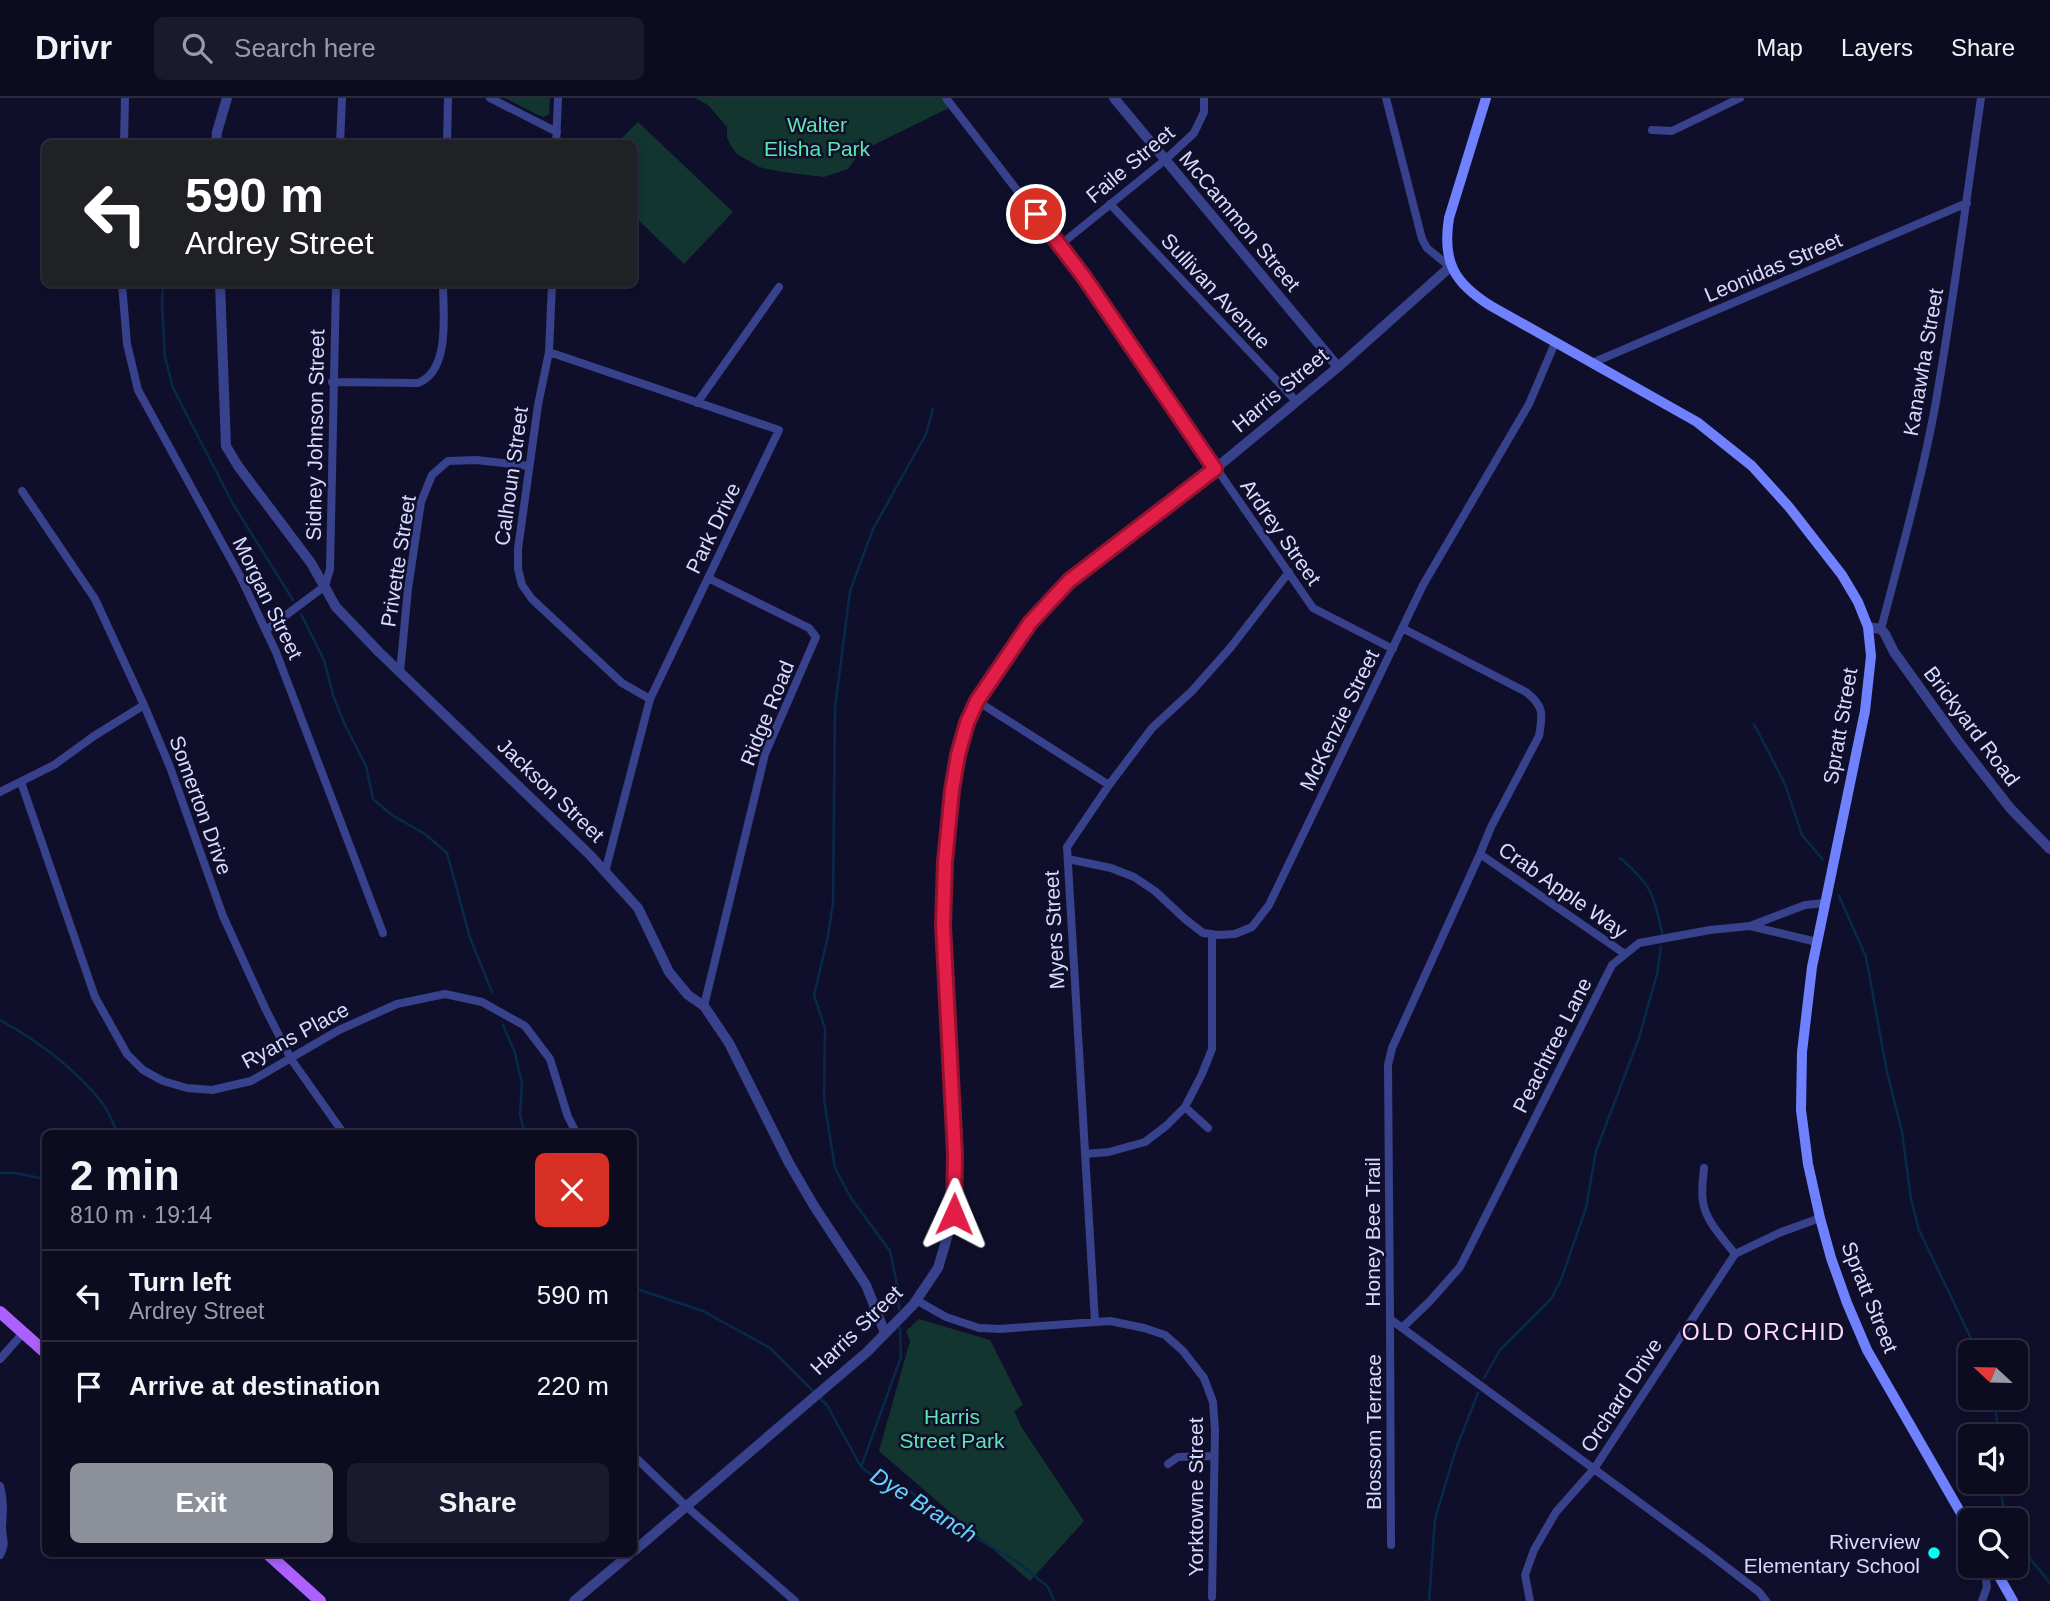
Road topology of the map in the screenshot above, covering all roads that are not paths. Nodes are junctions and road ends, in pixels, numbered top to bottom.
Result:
1 (125, 98) edge
2 (227, 98) edge
3 (342, 98) edge
4 (448, 98) edge
5 (490, 98) edge
6 (558, 98) edge
7 (946, 98) edge
8 (1114, 98) edge
9 (1204, 98) edge
10 (1386, 98) edge
11 (1486, 98) edge
12 (1740, 98) edge
13 (1981, 98) edge
14 (1652, 130) dead end
15 (557, 132) junction
16 (124, 140) edge
17 (216, 140) edge
18 (340, 140) edge
19 (447, 140) edge
20 (556, 140) edge
21 (1165, 160) junction
22 (1967, 203) junction
23 (1110, 204) junction
24 (1060, 245) junction
25 (1451, 267) junction
26 (122, 287) edge
27 (220, 287) edge
28 (336, 287) edge
29 (443, 287) edge
30 (552, 287) edge
31 (779, 287) dead end
32 (1555, 343) junction
33 (549, 352) junction
34 (1592, 363) junction
35 (1338, 368) junction
36 (332, 382) junction
37 (1297, 402) junction
38 (697, 404) junction
39 (529, 466) junction
40 (1215, 469) junction
41 (22, 491) dead end
42 (1289, 572) junction
43 (708, 578) junction
44 (324, 587) junction
45 (1868, 627) junction
46 (1402, 628) junction
47 (1881, 629) junction
48 (265, 630) junction
49 (1392, 649) junction
50 (400, 672) junction
51 (650, 699) junction
52 (977, 701) junction
53 (144, 705) junction
54 (21, 782) junction
55 (1109, 785) junction
56 (0, 792) edge
57 (2050, 849) edge
58 (1480, 854) junction
59 (1068, 859) junction
60 (606, 872) junction
61 (1825, 903) junction
62 (1749, 926) junction
63 (383, 933) dead end
64 (1212, 934) junction
65 (1817, 942) junction
66 (1625, 954) junction
67 (704, 1006) junction
68 (291, 1059) junction
69 (1185, 1107) junction
70 (1208, 1128) dead end
71 (341, 1130) edge
72 (575, 1130) edge
73 (1085, 1154) junction
74 (1704, 1168) dead end
75 (1820, 1217) junction
76 (1735, 1254) junction
77 (916, 1300) junction
78 (0, 1312) edge
79 (1390, 1319) junction
80 (1095, 1322) junction
81 (1402, 1328) junction
82 (23, 1333) junction
83 (885, 1333) junction
84 (42, 1350) edge
85 (0, 1359) edge
86 (1214, 1456) junction
87 (637, 1459) edge
88 (1168, 1464) dead end
89 (1594, 1469) junction
90 (0, 1486) edge
91 (687, 1507) junction
92 (1958, 1508) edge
93 (1, 1531) edge
94 (1391, 1545) dead end
95 (637, 1549) edge
96 (0, 1555) edge
97 (271, 1557) edge
98 (627, 1557) edge
99 (1986, 1578) edge
100 (1999, 1578) edge
101 (1212, 1597) dead end
102 (2009, 1600) edge
103 (320, 1601) edge
104 (574, 1601) edge
105 (795, 1601) edge
106 (1530, 1601) edge
107 (1766, 1601) edge
108 (1982, 1601) edge

1 - 16 street
2 - 17 street
3 - 18 street
4 - 19 street
5 - 15 street
6 - 15 street
7 - 24 street, Ardrey Street
8 - 21 street, McCammon Street
9 - 21 street, Faile Street
10 - 25 street
11 - 25 main road
12 - 14 street
13 - 22 street, Kanawha Street
15 - 20 street
21 - 23 street, Faile Street
21 - 35 street, McCammon Street
22 - 34 street, Leonidas Street
22 - 47 street, Kanawha Street
23 - 24 street, Faile Street
23 - 37 street, Sullivan Avenue
24 - 40 street, Ardrey Street
25 - 32 main road, Spratt Street
25 - 35 street, Harris Street
26 - 48 street, Morgan Street
27 - 44 street, Jackson Street
28 - 36 street, Sidney Johnson Street
29 - 36 street
30 - 33 street, Calhoun Street
31 - 38 street
32 - 34 main road, Spratt Street
32 - 46 street, McKenzie Street
33 - 38 street, Park Drive
33 - 39 street, Calhoun Street
34 - 45 main road, Spratt Street
35 - 37 street, Harris Street
36 - 44 street, Sidney Johnson Street
37 - 40 street, Harris Street
38 - 43 street, Park Drive
39 - 50 street, Privette Street
39 - 51 street, Calhoun Street
40 - 42 street, Ardrey Street
40 - 52 street, Harris Street
41 - 53 street, Somerton Drive
42 - 49 street, Ardrey Street
42 - 55 street, Myers Street
43 - 51 street, Park Drive
43 - 67 street, Ridge Road
44 - 48 street
44 - 50 street, Jackson Street
45 - 47 street
45 - 61 main road, Spratt Street
46 - 49 street, McKenzie Street
46 - 58 street, Honey Bee Trail
47 - 57 street, Brickyard Road
48 - 63 street, Morgan Street
49 - 64 street, McKenzie Street
50 - 60 street, Jackson Street
51 - 60 street, Park Drive
52 - 55 street
52 - 77 street, Harris Street
53 - 54 street
53 - 68 street, Somerton Drive
54 - 56 street
54 - 68 street, Ryans Place
55 - 59 street, Myers Street
58 - 66 street, Crab Apple Way
58 - 79 street, Honey Bee Trail
59 - 64 street
59 - 73 street, Myers Street
60 - 67 street, Jackson Street
61 - 62 street, Peachtree Lane
61 - 65 main road, Spratt Street
62 - 65 street
62 - 66 street, Peachtree Lane
64 - 69 street
65 - 75 main road, Spratt Street
66 - 81 street, Peachtree Lane
67 - 83 street, Jackson Street
68 - 71 street, Somerton Drive
68 - 72 street, Ryans Place
69 - 70 street
69 - 73 street
73 - 80 street, Myers Street
74 - 76 street
75 - 76 street
75 - 92 main road, Spratt Street
76 - 89 street, Orchard Drive
77 - 80 street, Yorktowne Street
77 - 83 street, Harris Street
78 - 82 main road
79 - 81 street, Honey Bee Trail
79 - 94 street, Blossom Terrace
80 - 86 street, Yorktowne Street
81 - 89 street, Honey Bee Trail
82 - 84 main road
82 - 85 street
83 - 91 street, Harris Street
86 - 88 street
86 - 101 street, Yorktowne Street
87 - 91 street
89 - 106 street, Orchard Drive
89 - 107 street, Honey Bee Trail
90 - 93 street
91 - 95 street, Harris Street
91 - 105 street
93 - 96 street
97 - 103 main road
98 - 104 street, Harris Street
99 - 108 street
100 - 102 main road

